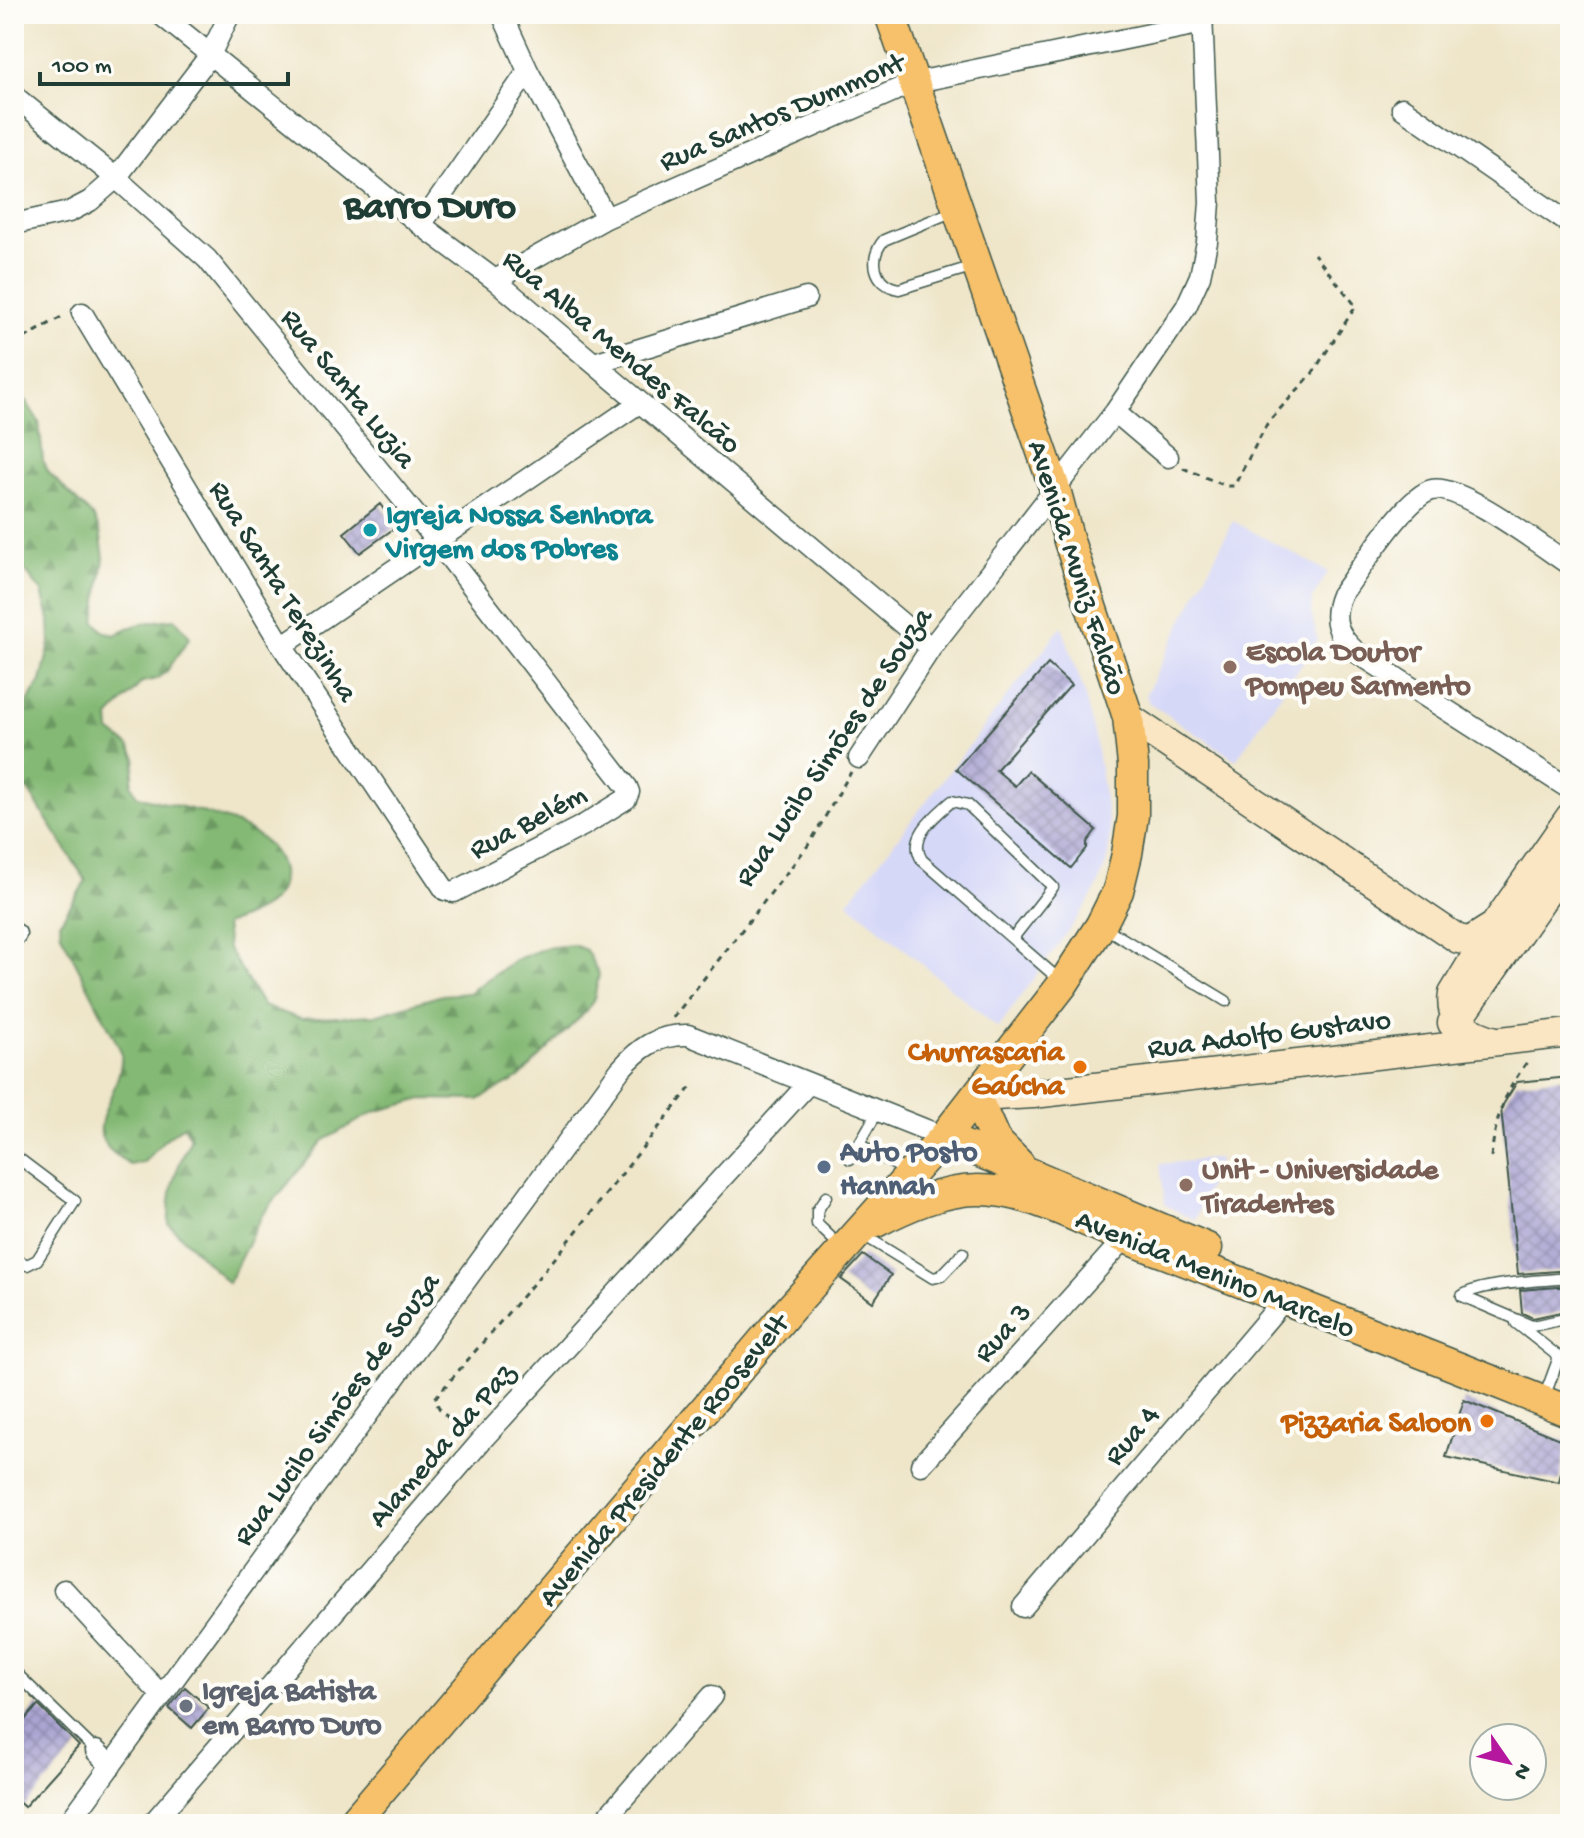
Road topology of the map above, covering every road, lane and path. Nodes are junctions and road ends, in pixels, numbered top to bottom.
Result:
1 (160, 14) edge
2 (230, 14) edge
3 (502, 14) edge
4 (890, 14) edge
5 (1203, 18) edge
6 (210, 55) junction
7 (528, 71) junction
8 (912, 83) junction
9 (14, 96) edge
10 (1402, 108) dead end
11 (116, 178) junction
12 (957, 209) junction
13 (606, 218) junction
14 (14, 224) edge
15 (1570, 224) edge
16 (421, 225) junction
17 (1314, 254) dead end
18 (976, 265) junction
19 (495, 280) junction
20 (806, 298) dead end
21 (82, 313) joint
22 (14, 344) edge
23 (594, 363) junction
24 (639, 403) junction
25 (1115, 412) junction
26 (1168, 457) joint
27 (1055, 489) junction
28 (436, 540) junction
29 (1570, 565) edge
30 (282, 646) junction
31 (931, 648) junction
32 (1128, 717) junction
33 (859, 758) joint
34 (1570, 789) edge
35 (629, 792) joint
36 (1570, 817) edge
37 (1570, 859) edge
38 (447, 892) joint
39 (1101, 925) junction
40 (1494, 926) junction
41 (1013, 938) junction
42 (1063, 984) junction
43 (1226, 1001) dead end
44 (1458, 1020) junction
45 (1556, 1035) edge
46 (660, 1038) junction
47 (1497, 1041) junction
48 (1406, 1050) junction
49 (693, 1084) dead end
50 (808, 1084) junction
51 (976, 1097) junction
52 (878, 1111) junction
53 (944, 1137) junction
54 (859, 1144) junction
55 (14, 1155) edge
56 (1491, 1157) dead end
57 (850, 1159) dead end
58 (911, 1174) junction
59 (1036, 1177) junction
60 (826, 1197) dead end
61 (1125, 1238) junction
62 (851, 1240) junction
63 (963, 1253) dead end
64 (14, 1258) edge
65 (1570, 1278) edge
66 (1283, 1301) junction
67 (1508, 1316) junction
68 (1570, 1318) edge
69 (1559, 1392) edge
70 (1570, 1412) edge
71 (482, 1440) junction
72 (921, 1465) dead end
73 (64, 1590) dead end
74 (1023, 1607) dead end
75 (14, 1671) edge
76 (162, 1696) junction
77 (712, 1696) dead end
78 (96, 1751) joint
79 (111, 1766) junction
80 (68, 1824) edge
81 (152, 1824) edge
82 (352, 1824) edge
83 (601, 1824) edge

1 - 6 street, Rua Alba Mendes Falcão
2 - 6 street
3 - 7 street
4 - 8 main road, Avenida Muniz Falcão
5 - 8 street, Rua Santos Dummont
5 - 25 street, Rua Lucilo Simões de Souza
6 - 11 street
6 - 16 street, Rua Alba Mendes Falcão
7 - 13 street
7 - 16 street
8 - 12 main road, Avenida Muniz Falcão
8 - 13 street, Rua Santos Dummont
9 - 11 street, Rua Santa Luzia
10 - 15 street
11 - 14 street
11 - 28 street, Rua Santa Luzia
12 - 18 main road, Avenida Muniz Falcão
12 - 18 lane
13 - 19 street, Rua Santos Dummont
16 - 19 street, Rua Alba Mendes Falcão
17 - 26 path
18 - 27 main road, Avenida Muniz Falcão
19 - 23 street, Rua Alba Mendes Falcão
20 - 23 street
21 - 22 path
21 - 30 street, Rua Santa Terezinha
23 - 24 street, Rua Alba Mendes Falcão
24 - 28 street
24 - 31 street, Rua Alba Mendes Falcão
25 - 26 street
25 - 27 street, Rua Lucilo Simões de Souza
27 - 31 street, Rua Lucilo Simões de Souza
27 - 32 main road, Avenida Muniz Falcão
28 - 30 street
28 - 35 street, Rua Santa Luzia
29 - 34 street
30 - 38 street, Rua Santa Terezinha
31 - 33 street, Rua Lucilo Simões de Souza
32 - 39 main road, Avenida Muniz Falcão
32 - 40 main road
33 - 46 path, Rua Lucilo Simões de Souza
35 - 38 street, Rua Belém
36 - 40 main road
37 - 44 main road
39 - 42 main road, Avenida Muniz Falcão
39 - 43 lane
40 - 44 main road
41 - 41 lane
41 - 42 lane
42 - 51 main road, Avenida Muniz Falcão
44 - 47 main road
44 - 48 main road
45 - 47 main road, Rua Adolfo Gustavo
45 - 56 path
46 - 50 street
46 - 76 street, Rua Lucilo Simões de Souza
47 - 48 main road, Rua Adolfo Gustavo
48 - 51 main road, Rua Adolfo Gustavo
49 - 71 path
50 - 52 street
50 - 71 street, Alameda da Paz
51 - 53 main road, Avenida Presidente Roosevelt
51 - 59 main road
52 - 53 street
52 - 54 lane
53 - 58 main road, Avenida Presidente Roosevelt
53 - 59 main road, Avenida Menino Marcelo
54 - 57 lane
54 - 58 lane
55 - 64 lane
58 - 62 main road, Avenida Presidente Roosevelt
59 - 69 main road, Avenida Menino Marcelo
60 - 62 lane
61 - 62 main road, Avenida Menino Marcelo
61 - 66 main road, Avenida Menino Marcelo
61 - 72 street, Rua 3
62 - 63 lane
62 - 82 main road, Avenida Presidente Roosevelt
65 - 67 lane
66 - 70 main road, Avenida Menino Marcelo
66 - 74 street, Rua 4
67 - 68 lane
67 - 69 lane
71 - 81 street, Alameda da Paz
73 - 76 street
75 - 78 lane
76 - 79 street, Rua Lucilo Simões de Souza
77 - 83 street
78 - 79 street
79 - 80 street, Rua Lucilo Simões de Souza

